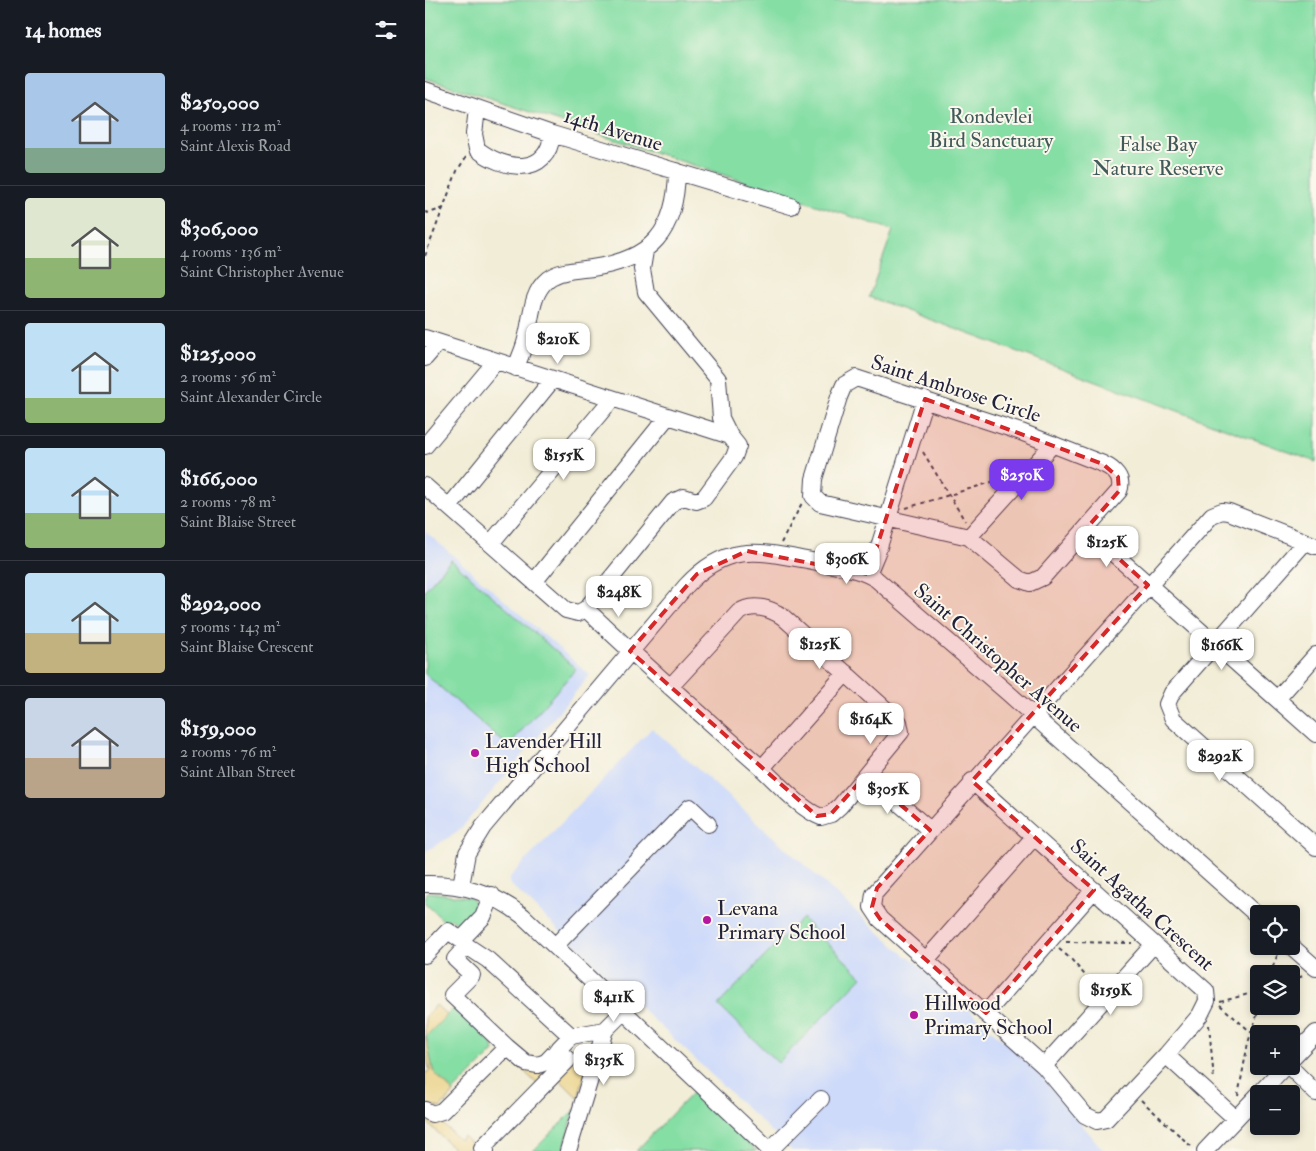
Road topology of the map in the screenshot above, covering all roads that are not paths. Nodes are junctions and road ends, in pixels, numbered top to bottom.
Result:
1 (425, 90) edge
2 (477, 109) junction
3 (552, 134) junction
4 (677, 171) junction
5 (791, 206) dead end
6 (645, 251) junction
7 (431, 340) edge
8 (425, 358) edge
9 (496, 361) junction
10 (516, 368) junction
11 (553, 379) junction
12 (613, 399) junction
13 (925, 399) junction
14 (668, 416) junction
15 (730, 436) junction
16 (1053, 444) junction
17 (425, 446) edge
18 (425, 486) edge
19 (449, 507) junction
20 (890, 514) junction
21 (1086, 529) junction
22 (971, 535) junction
23 (491, 543) junction
24 (1311, 544) edge
25 (868, 574) junction
26 (534, 582) junction
27 (1148, 585) junction
28 (585, 609) junction
29 (1215, 644) junction
30 (630, 651) junction
31 (1316, 655) edge
32 (846, 673) junction
33 (670, 687) junction
34 (1277, 699) junction
35 (1033, 715) junction
36 (1316, 734) edge
37 (761, 768) junction
38 (866, 775) junction
39 (972, 781) junction
40 (708, 824) dead end
41 (930, 830) junction
42 (1034, 837) junction
43 (1316, 847) edge
44 (425, 884) edge
45 (461, 886) junction
46 (1094, 890) junction
47 (492, 895) junction
48 (1250, 909) edge
49 (464, 943) junction
50 (1154, 944) junction
51 (555, 946) junction
52 (1300, 954) edge
53 (425, 955) edge
54 (926, 960) junction
55 (1316, 968) edge
56 (624, 1011) junction
57 (986, 1013) junction
58 (605, 1030) junction
59 (1316, 1033) edge
60 (571, 1036) junction
61 (507, 1047) junction
62 (557, 1050) junction
63 (1300, 1050) edge
64 (1166, 1055) junction
65 (1044, 1066) junction
66 (1277, 1075) edge
67 (1298, 1075) edge
68 (1267, 1085) edge
69 (1316, 1093) edge
70 (821, 1099) dead end
71 (1250, 1103) edge
72 (425, 1110) edge
73 (1235, 1118) junction
74 (485, 1151) edge
75 (568, 1151) edge
76 (770, 1151) edge
77 (1205, 1151) edge

1 - 2 street, 14th Avenue
2 - 3 street, 14th Avenue
2 - 3 street
3 - 4 street, 14th Avenue
4 - 5 street, 14th Avenue
4 - 6 street
6 - 10 street
6 - 15 street
7 - 8 street
7 - 9 street
9 - 10 street
9 - 17 street
10 - 11 street
11 - 12 street
11 - 19 street
12 - 14 street
12 - 23 street
13 - 16 street, Saint Ambrose Circle
13 - 20 street
13 - 20 street, Saint Ambrose Circle
14 - 15 street
14 - 26 street
15 - 28 street
16 - 21 street, Saint Ambrose Circle
16 - 22 street
18 - 19 street
19 - 23 street
20 - 22 street, Saint Ambrose Circle
20 - 25 street
21 - 22 street, Saint Ambrose Circle
21 - 27 street
23 - 26 street
24 - 27 street
24 - 29 street
25 - 30 street, Saint Christopher Avenue
25 - 35 street, Saint Christopher Avenue
26 - 28 street
27 - 29 street
27 - 35 street
28 - 30 street
29 - 34 street
29 - 43 street
30 - 33 street
30 - 45 street, Saint Christopher Avenue
31 - 34 street
32 - 33 street
32 - 37 street
32 - 38 street
33 - 37 street
34 - 36 street
35 - 39 street
35 - 48 street, Saint Christopher Avenue
37 - 38 street
38 - 41 street
39 - 41 street
39 - 42 street, Saint Agatha Crescent
40 - 51 street
41 - 54 street, Saint Agatha Crescent
42 - 46 street, Saint Agatha Crescent
42 - 54 street
44 - 45 street
45 - 47 street
46 - 50 street, Saint Agatha Crescent
46 - 57 street
47 - 49 street
47 - 51 street
49 - 53 street
49 - 60 street
49 - 61 street
50 - 64 street, Saint Agatha Crescent
50 - 65 street
51 - 56 street
52 - 55 street
54 - 57 street, Saint Agatha Crescent
56 - 58 street
56 - 76 street
57 - 65 street, Saint Agatha Crescent
58 - 60 street
58 - 75 street
59 - 63 street
60 - 62 street
61 - 62 street
61 - 72 street
62 - 74 street
64 - 65 street, Saint Agatha Crescent
64 - 73 street
66 - 68 street
67 - 69 street
70 - 76 street
71 - 73 street
73 - 77 street

